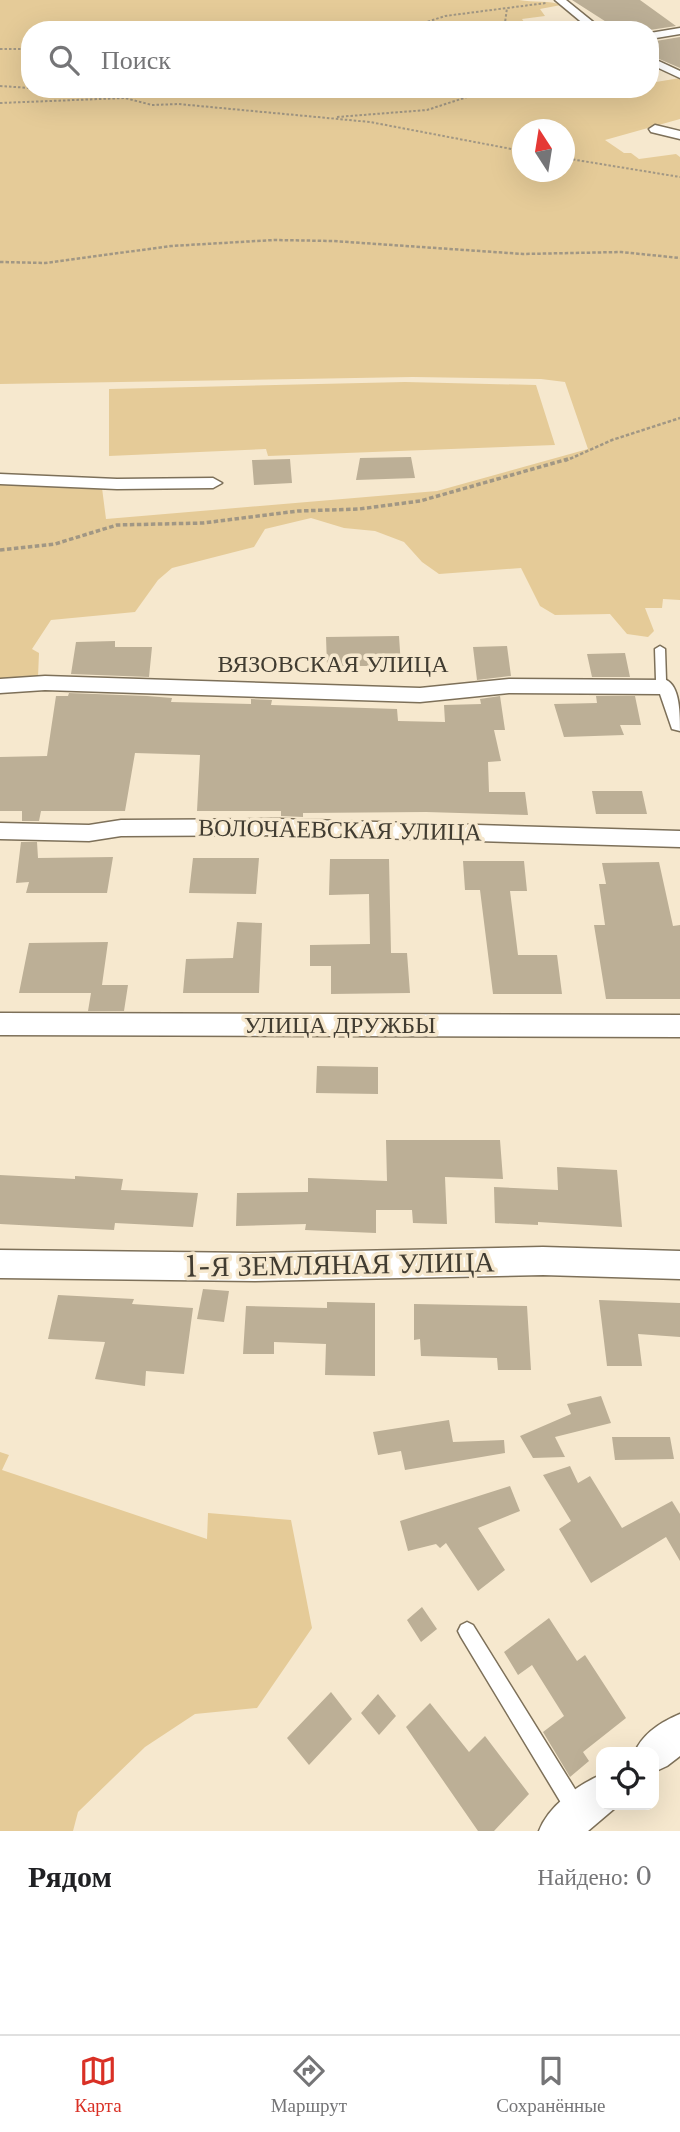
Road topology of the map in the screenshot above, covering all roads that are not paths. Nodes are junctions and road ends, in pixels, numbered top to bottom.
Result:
1 (561, 1) edge
2 (587, 21) edge
3 (680, 31) edge
4 (659, 34) edge
5 (659, 64) edge
6 (680, 75) edge
7 (655, 129) dead end
8 (680, 135) edge
9 (0, 479) edge
10 (213, 483) dead end
11 (660, 649) dead end
12 (0, 686) edge
13 (666, 687) junction
14 (680, 724) edge
15 (0, 831) edge
16 (680, 839) edge
17 (0, 1024) edge
18 (680, 1026) edge
19 (0, 1264) edge
20 (680, 1265) edge
21 (467, 1631) dead end
22 (680, 1733) edge
23 (659, 1749) edge
24 (579, 1812) edge

1 - 2 street
3 - 4 street
5 - 6 street
7 - 8 street
9 - 10 street
11 - 13 lane
12 - 13 street, ВЯЗОВСКАЯ УЛИЦА
13 - 14 street
15 - 16 street, ВОЛОЧАЕВСКАЯ УЛИЦА
17 - 18 street, УЛИЦА ДРУЖБЫ
19 - 20 street, 1-Я ЗЕМЛЯНАЯ УЛИЦА
21 - 24 lane
22 - 23 street

